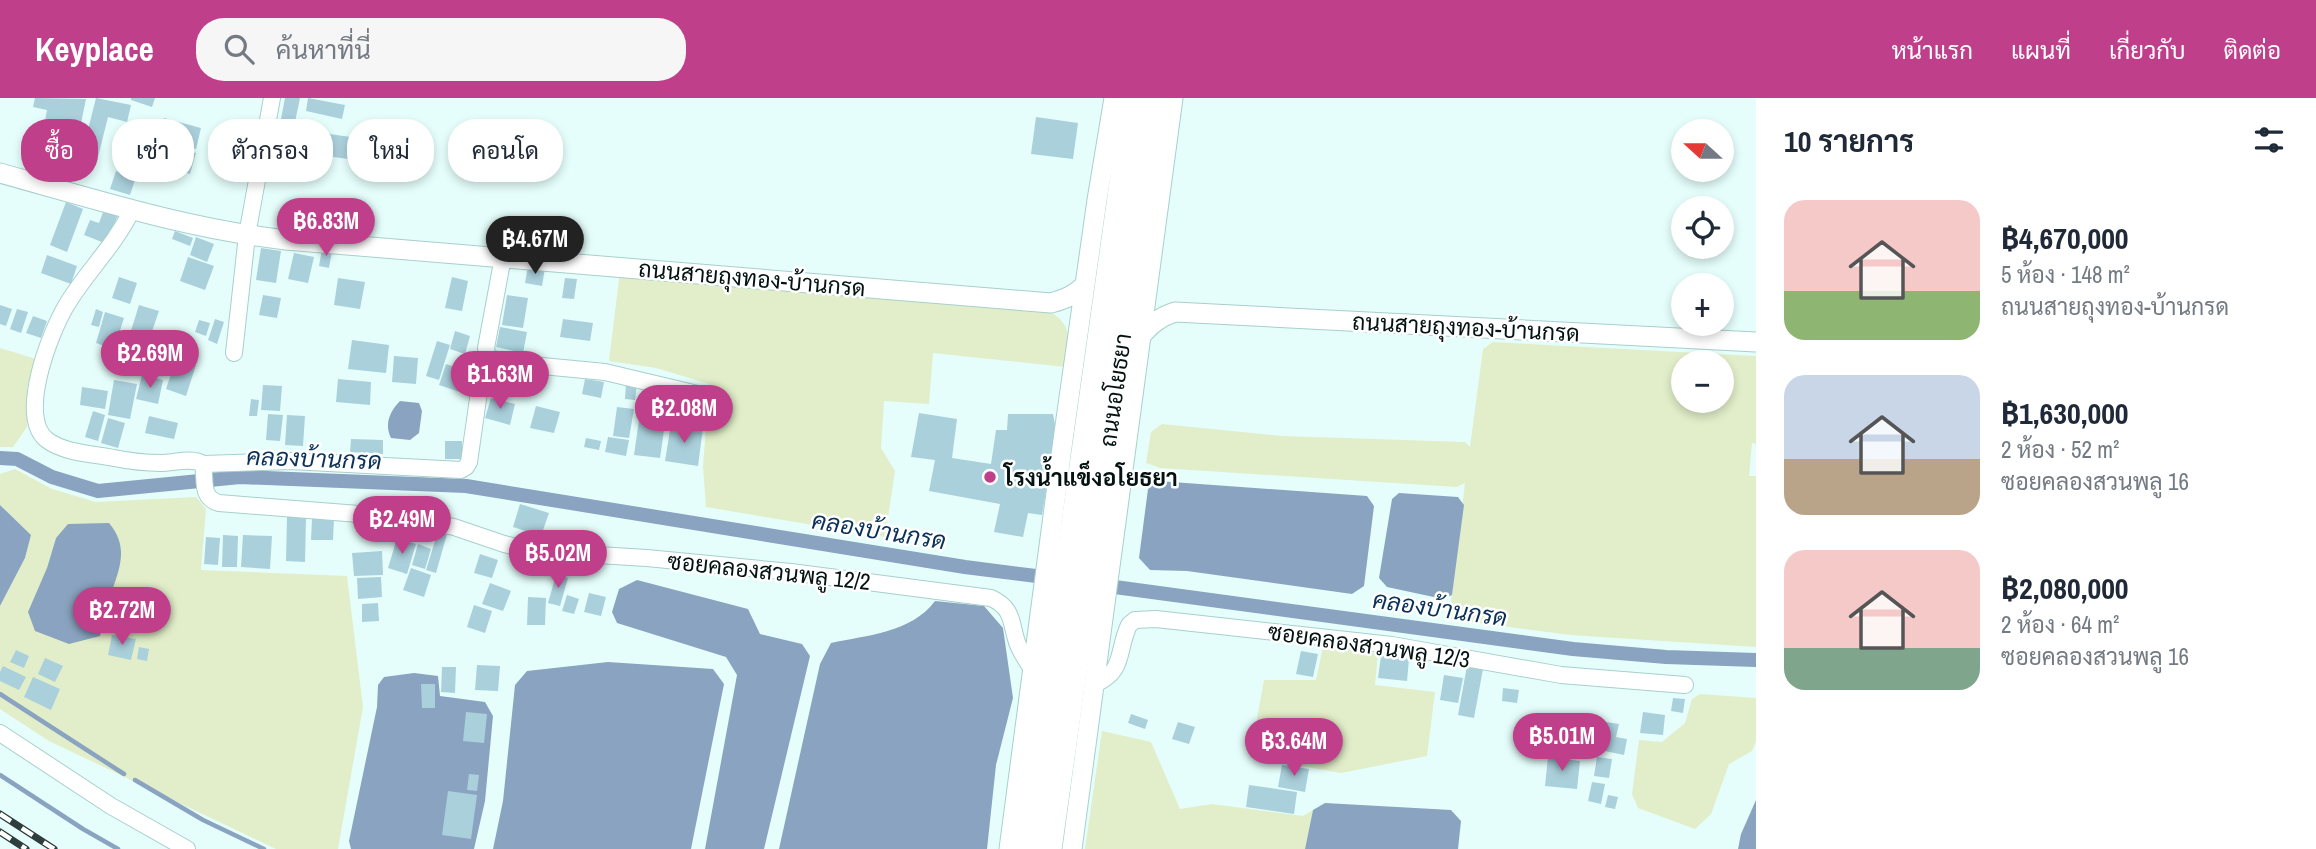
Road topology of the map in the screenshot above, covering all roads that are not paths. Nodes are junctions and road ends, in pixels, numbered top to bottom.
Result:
1 (272, 98) edge
2 (1114, 98) edge
3 (1133, 98) edge
4 (1156, 98) edge
5 (1173, 98) edge
6 (0, 173) edge
7 (132, 210) junction
8 (247, 235) junction
9 (503, 257) junction
10 (1149, 281) junction
11 (1085, 285) junction
12 (1051, 303) junction
13 (1175, 312) junction
14 (1079, 330) junction
15 (1141, 336) junction
16 (1756, 342) edge
17 (234, 353) dead end
18 (488, 358) junction
19 (706, 396) dead end
20 (204, 468) junction
21 (1078, 569) junction
22 (1072, 611) junction
23 (1033, 670) junction
24 (1093, 685) junction
25 (1685, 685) dead end
26 (0, 733) edge
27 (187, 849) edge
28 (1009, 849) edge
29 (1027, 849) edge
30 (1049, 849) edge
31 (1072, 849) edge

1 - 8 street
2 - 11 street, ถนนอโยธยา
3 - 21 main road, ถนนอโยธยา
4 - 21 main road, ถนนอโยธยา
5 - 10 street, ถนนอโยธยา
6 - 7 street, ถนนสายถุงทอง-บ้านกรด
7 - 8 street, ถนนสายถุงทอง-บ้านกรด
7 - 20 street
8 - 9 street, ถนนสายถุงทอง-บ้านกรด
8 - 17 street
9 - 12 street, ถนนสายถุงทอง-บ้านกรด
9 - 18 street
10 - 13 street
10 - 15 street, ถนนอโยธยา
11 - 12 street
11 - 14 street, ถนนอโยธยา
12 - 14 street
13 - 15 street
13 - 16 street, ถนนสายถุงทอง-บ้านกรด
14 - 21 street, ถนนอโยธยา
15 - 21 street, ถนนอโยธยา
18 - 19 street
18 - 20 street
20 - 23 street, ซอยคลองสวนพลู 12/2
21 - 22 main road, ถนนอโยธยา
21 - 22 street, ถนนอโยธยา
22 - 23 street, ถนนอโยธยา
22 - 24 street, ถนนอโยธยา
22 - 29 main road, ถนนอโยธยา
22 - 30 main road, ถนนอโยธยา
23 - 28 street, ถนนอโยธยา
24 - 25 street, ซอยคลองสวนพลู 12/3
24 - 31 street, ถนนอโยธยา
26 - 27 street

